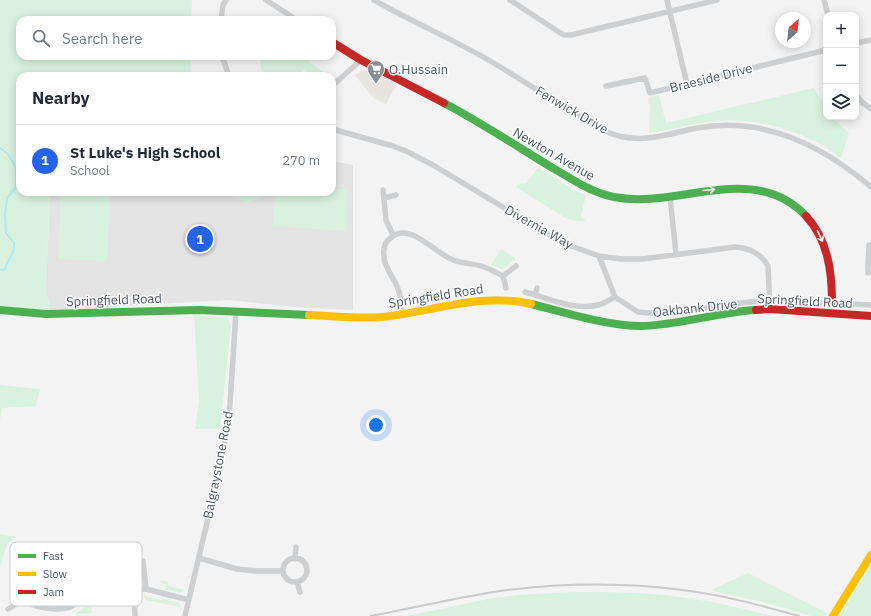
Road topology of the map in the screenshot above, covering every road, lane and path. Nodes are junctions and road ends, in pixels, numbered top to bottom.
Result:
1 (226, 0) edge
2 (266, 0) edge
3 (374, 0) edge
4 (510, 0) edge
5 (667, 0) edge
6 (717, 0) edge
7 (824, 0) edge
8 (669, 11) junction
9 (827, 12) edge
10 (222, 16) edge
11 (291, 16) edge
12 (871, 40) edge
13 (859, 42) edge
14 (336, 45) edge
15 (823, 51) edge
16 (223, 60) edge
17 (360, 60) junction
18 (227, 72) edge
19 (336, 82) edge
20 (687, 84) junction
21 (606, 86) dead end
22 (859, 99) edge
23 (871, 109) edge
24 (336, 130) edge
25 (871, 187) edge
26 (383, 190) dead end
27 (396, 195) dead end
28 (670, 197) junction
29 (384, 198) junction
30 (393, 235) junction
31 (869, 245) dead end
32 (676, 254) junction
33 (599, 256) junction
34 (870, 264) edge
35 (516, 266) dead end
36 (868, 273) dead end
37 (503, 276) junction
38 (506, 288) dead end
39 (536, 288) dead end
40 (525, 292) dead end
41 (535, 295) junction
42 (615, 297) junction
43 (770, 300) junction
44 (832, 303) junction
45 (871, 305) edge
46 (770, 309) junction
47 (1, 310) edge
48 (236, 312) junction
49 (401, 314) junction
50 (871, 316) edge
51 (296, 548) dead end
52 (871, 555) edge
53 (199, 558) junction
54 (295, 559) junction
55 (143, 561) dead end
56 (283, 571) junction
57 (297, 582) junction
58 (142, 589) edge
59 (146, 589) junction
60 (300, 592) dead end
61 (189, 600) junction
62 (13, 606) edge
63 (37, 606) edge
64 (72, 606) edge
65 (135, 606) edge
66 (8, 609) dead end
67 (135, 616) edge
68 (185, 616) edge
69 (833, 616) edge

1 - 10 street
2 - 11 street
3 - 25 street, Fenwick Drive
4 - 8 street
5 - 8 street
6 - 8 street
7 - 9 street
8 - 20 street
12 - 13 street
14 - 17 street, Newton Avenue
15 - 20 street, Braeside Drive
16 - 18 street
17 - 19 street
17 - 28 street, Newton Avenue
20 - 21 street, Braeside Drive
22 - 23 street
24 - 33 street, Divernia Way
26 - 29 street
27 - 29 street
28 - 32 street
28 -> 44 street, Newton Avenue
29 - 30 street
30 - 37 street
30 - 49 street
31 - 34 street
32 - 33 street, Divernia Way
32 - 43 street, Divernia Way
33 - 42 street
34 - 36 street
35 - 37 street
37 - 38 street
39 - 41 street
40 - 41 street
41 - 42 street
42 - 43 street, Oakbank Drive
43 - 44 street, Oakbank Drive
43 - 46 street, Divernia Way
44 - 45 street, Oakbank Drive
46 - 49 street, Springfield Road
46 - 50 street, Springfield Road
47 - 48 street, Springfield Road
48 - 49 street, Springfield Road
48 - 53 street, Balgraystone Road
51 - 54 street
52 - 69 street
53 - 56 street
53 - 61 street, Balgraystone Road
54 - 56 street
54 - 57 street
55 - 59 street
56 - 57 street
57 - 60 street
58 - 59 street
59 - 61 street
61 - 68 street, Balgraystone Road
62 - 66 street
63 - 64 street
65 - 67 street

